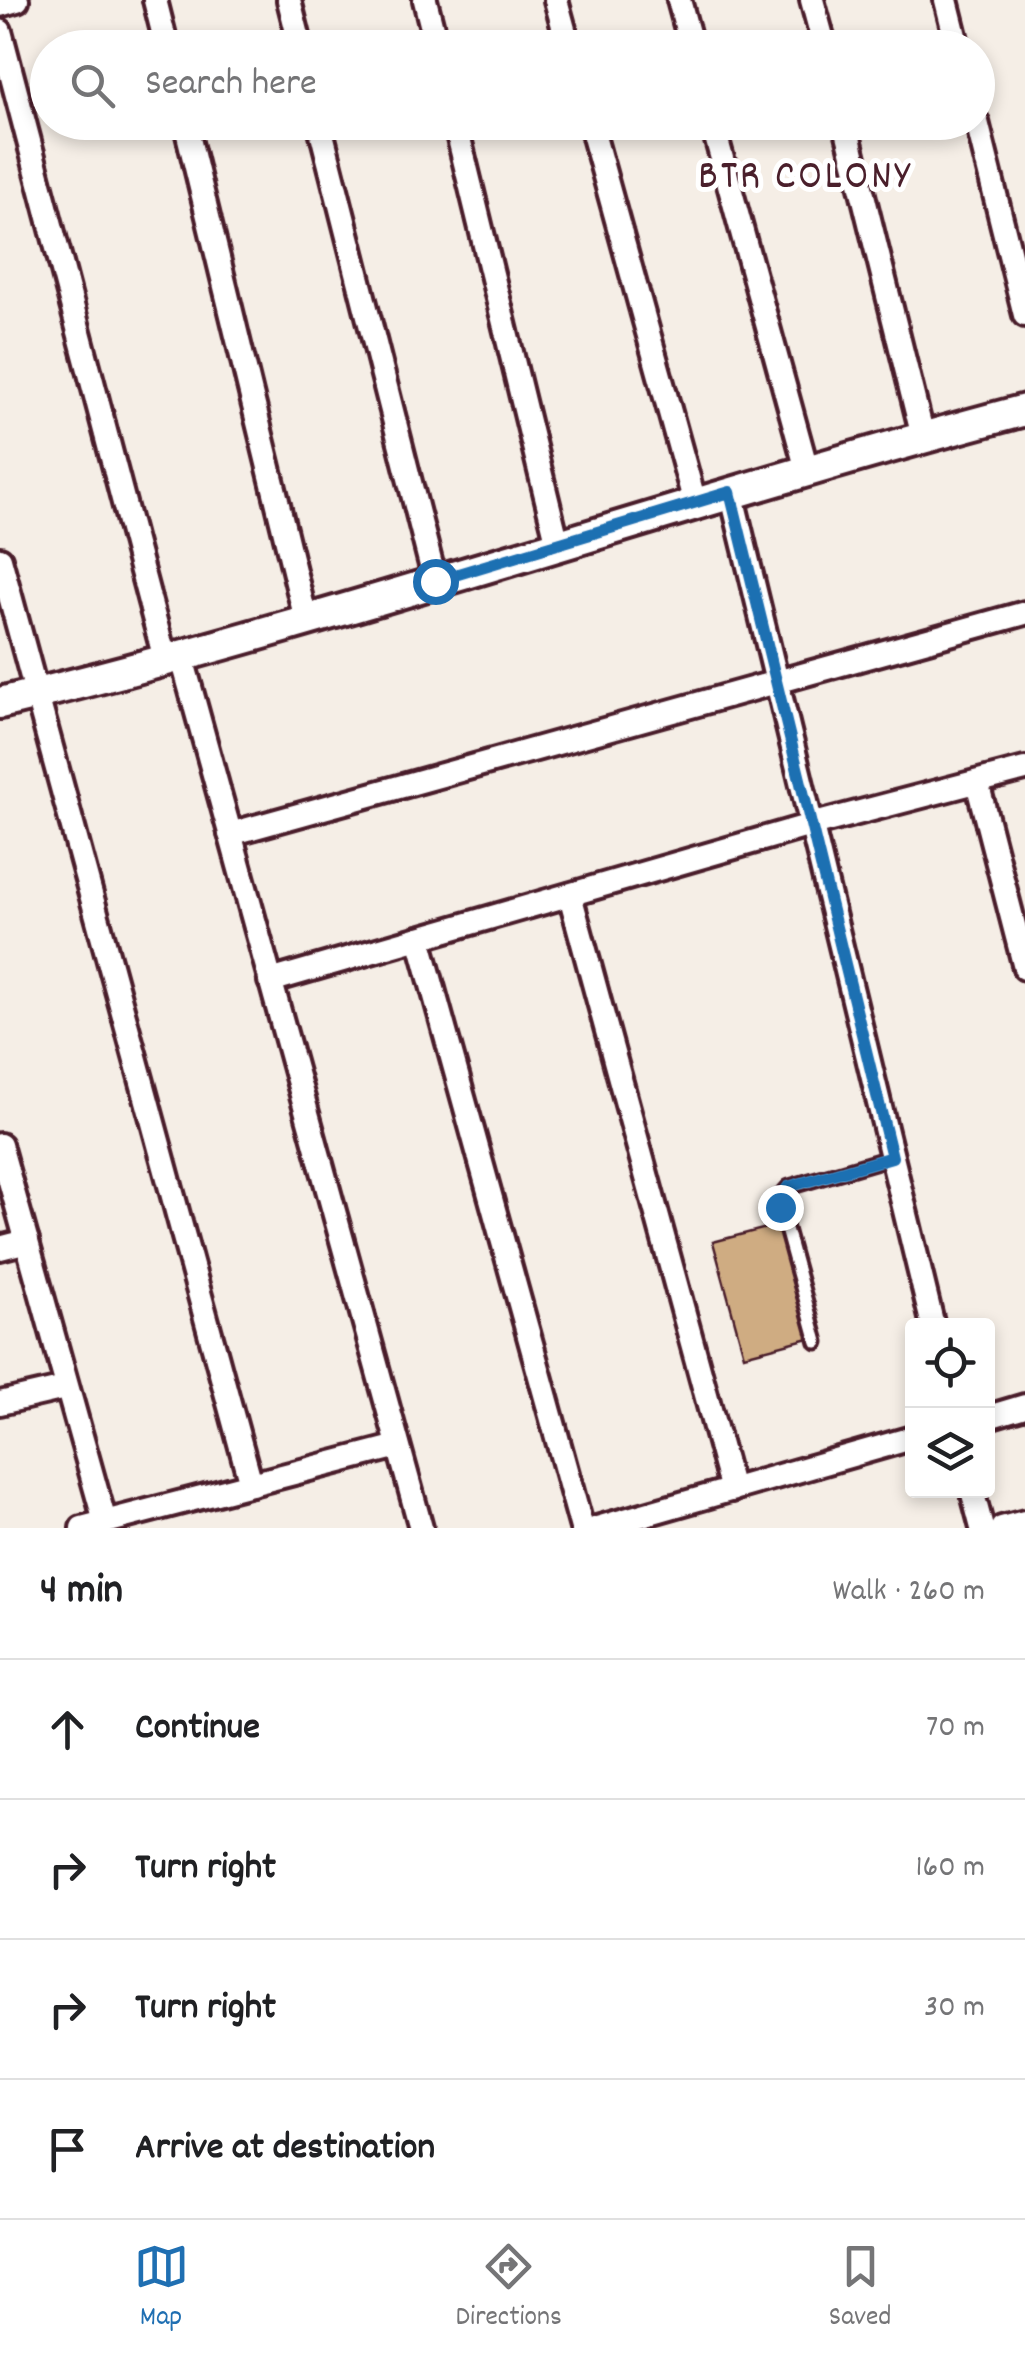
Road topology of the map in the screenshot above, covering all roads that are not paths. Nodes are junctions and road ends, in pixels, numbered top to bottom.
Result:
1 (18, 0) edge
2 (155, 0) edge
3 (288, 0) edge
4 (425, 0) edge
5 (556, 0) edge
6 (679, 0) edge
7 (812, 0) edge
8 (946, 0) edge
9 (0, 5) edge
10 (162, 30) edge
11 (296, 30) edge
12 (432, 30) edge
13 (564, 30) edge
14 (687, 30) edge
15 (820, 30) edge
16 (954, 30) edge
17 (0, 31) edge
18 (30, 139) edge
19 (30, 140) edge
20 (189, 140) edge
21 (325, 140) edge
22 (459, 140) edge
23 (595, 140) edge
24 (717, 140) edge
25 (849, 140) edge
26 (981, 140) edge
27 (1025, 315) edge
28 (1025, 410) edge
29 (923, 438) junction
30 (807, 470) junction
31 (730, 492) junction
32 (695, 503) junction
33 (558, 545) junction
34 (0, 559) edge
35 (435, 581) junction
36 (1025, 613) edge
37 (306, 620) junction
38 (174, 660) junction
39 (776, 682) junction
40 (34, 695) junction
41 (0, 704) edge
42 (1025, 770) edge
43 (977, 782) junction
44 (811, 825) junction
45 (230, 834) junction
46 (570, 894) junction
47 (419, 938) junction
48 (1025, 968) edge
49 (270, 980) junction
50 (0, 1145) edge
51 (892, 1157) junction
52 (27, 1241) junction
53 (0, 1248) edge
54 (930, 1318) edge
55 (817, 1342) dead end
56 (66, 1388) junction
57 (0, 1403) edge
58 (1025, 1406) edge
59 (995, 1414) edge
60 (905, 1440) edge
61 (398, 1446) junction
62 (251, 1484) junction
63 (732, 1490) junction
64 (974, 1498) edge
65 (1025, 1522) edge
66 (94, 1525) edge
67 (421, 1528) edge
68 (582, 1528) edge
69 (598, 1528) edge
70 (982, 1528) edge
71 (1002, 1528) edge

1 - 9 street
2 - 10 street
3 - 11 street
4 - 12 street
5 - 13 street
6 - 14 street
7 - 15 street
8 - 16 street
17 - 18 street
19 - 38 street
20 - 37 street
21 - 35 street
22 - 33 street
23 - 32 street
24 - 30 street
25 - 29 street
26 - 27 street
28 - 29 street
29 - 30 street
30 - 31 street
31 - 32 street
31 - 39 street
32 - 33 street
33 - 35 street
34 - 40 street
35 - 37 street
36 - 39 street
37 - 38 street
38 - 40 street
38 - 45 street
39 - 44 street
39 - 45 street
40 - 41 street
40 - 62 street
42 - 43 street
43 - 44 street
43 - 48 street
44 - 46 street
44 - 51 street
45 - 49 street
46 - 47 street
46 - 63 street
47 - 49 street
47 - 68 street
49 - 61 street
50 - 52 street
51 - 54 street
51 - 55 lane
52 - 53 street
52 - 56 street
56 - 57 street
56 - 66 street
58 - 59 street
60 - 63 street
61 - 62 street
61 - 67 street
62 - 66 street
63 - 69 street
64 - 70 street
65 - 71 street

